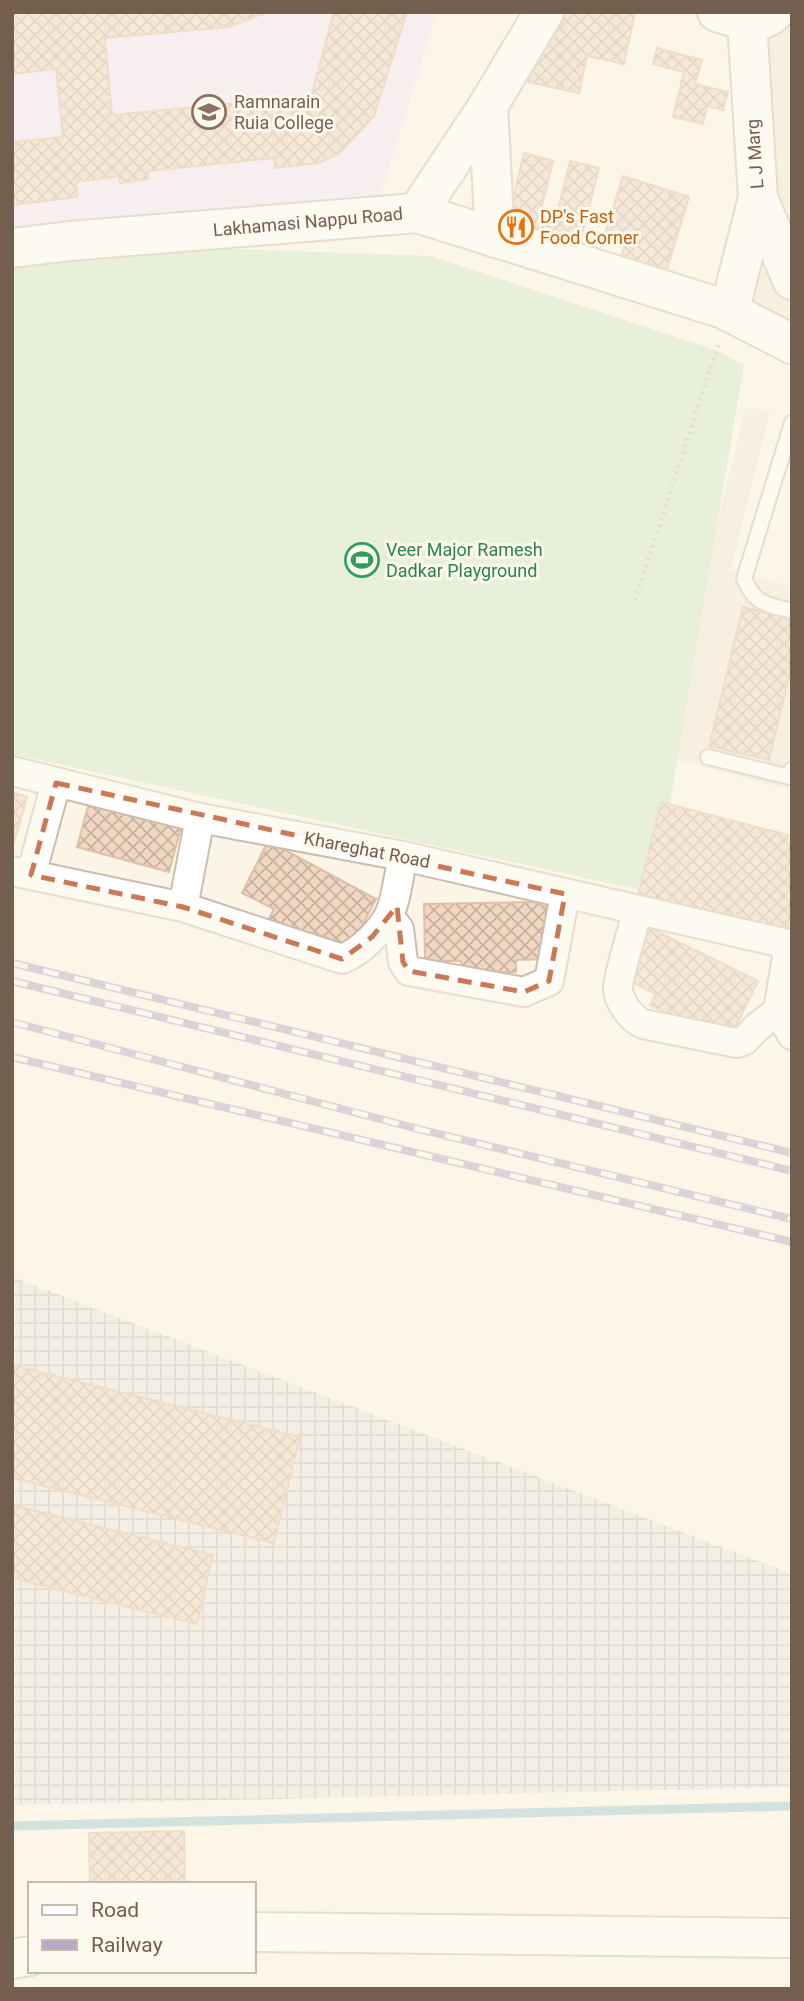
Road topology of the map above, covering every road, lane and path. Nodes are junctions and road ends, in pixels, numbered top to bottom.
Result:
1 (544, 12) edge
2 (746, 16) edge
3 (488, 106) junction
4 (758, 198) junction
5 (416, 213) junction
6 (495, 238) junction
7 (12, 248) edge
8 (792, 280) edge
9 (729, 312) junction
10 (792, 344) edge
11 (792, 423) edge
12 (635, 600) dead end
13 (792, 611) edge
14 (708, 757) dead end
15 (792, 769) edge
16 (12, 771) edge
17 (56, 783) junction
18 (200, 818) junction
19 (403, 856) junction
20 (22, 873) edge
21 (565, 894) junction
22 (183, 907) junction
23 (638, 910) junction
24 (389, 916) junction
25 (790, 945) edge
26 (785, 1023) edge
27 (256, 1932) edge
28 (792, 1938) edge

1 - 3 street
2 - 4 street, L J Marg
3 - 5 street
3 - 6 street
4 - 8 street
4 - 9 street, L J Marg
5 - 6 street, Lakhamasi Nappu Road
5 - 7 street, Lakhamasi Nappu Road
6 - 9 street, Lakhamasi Nappu Road
9 - 10 street, Lakhamasi Nappu Road
9 - 12 path
11 - 13 lane
14 - 15 lane
16 - 17 street, Khareghat Road
17 - 18 street, Khareghat Road
17 - 20 street
18 - 19 street, Khareghat Road
18 - 22 street
19 - 21 street, Khareghat Road
19 - 24 street
20 - 22 street
21 - 23 street, Khareghat Road
21 - 24 street
22 - 24 street
23 - 25 street, Khareghat Road
23 - 26 street
25 - 26 street
27 - 28 street

